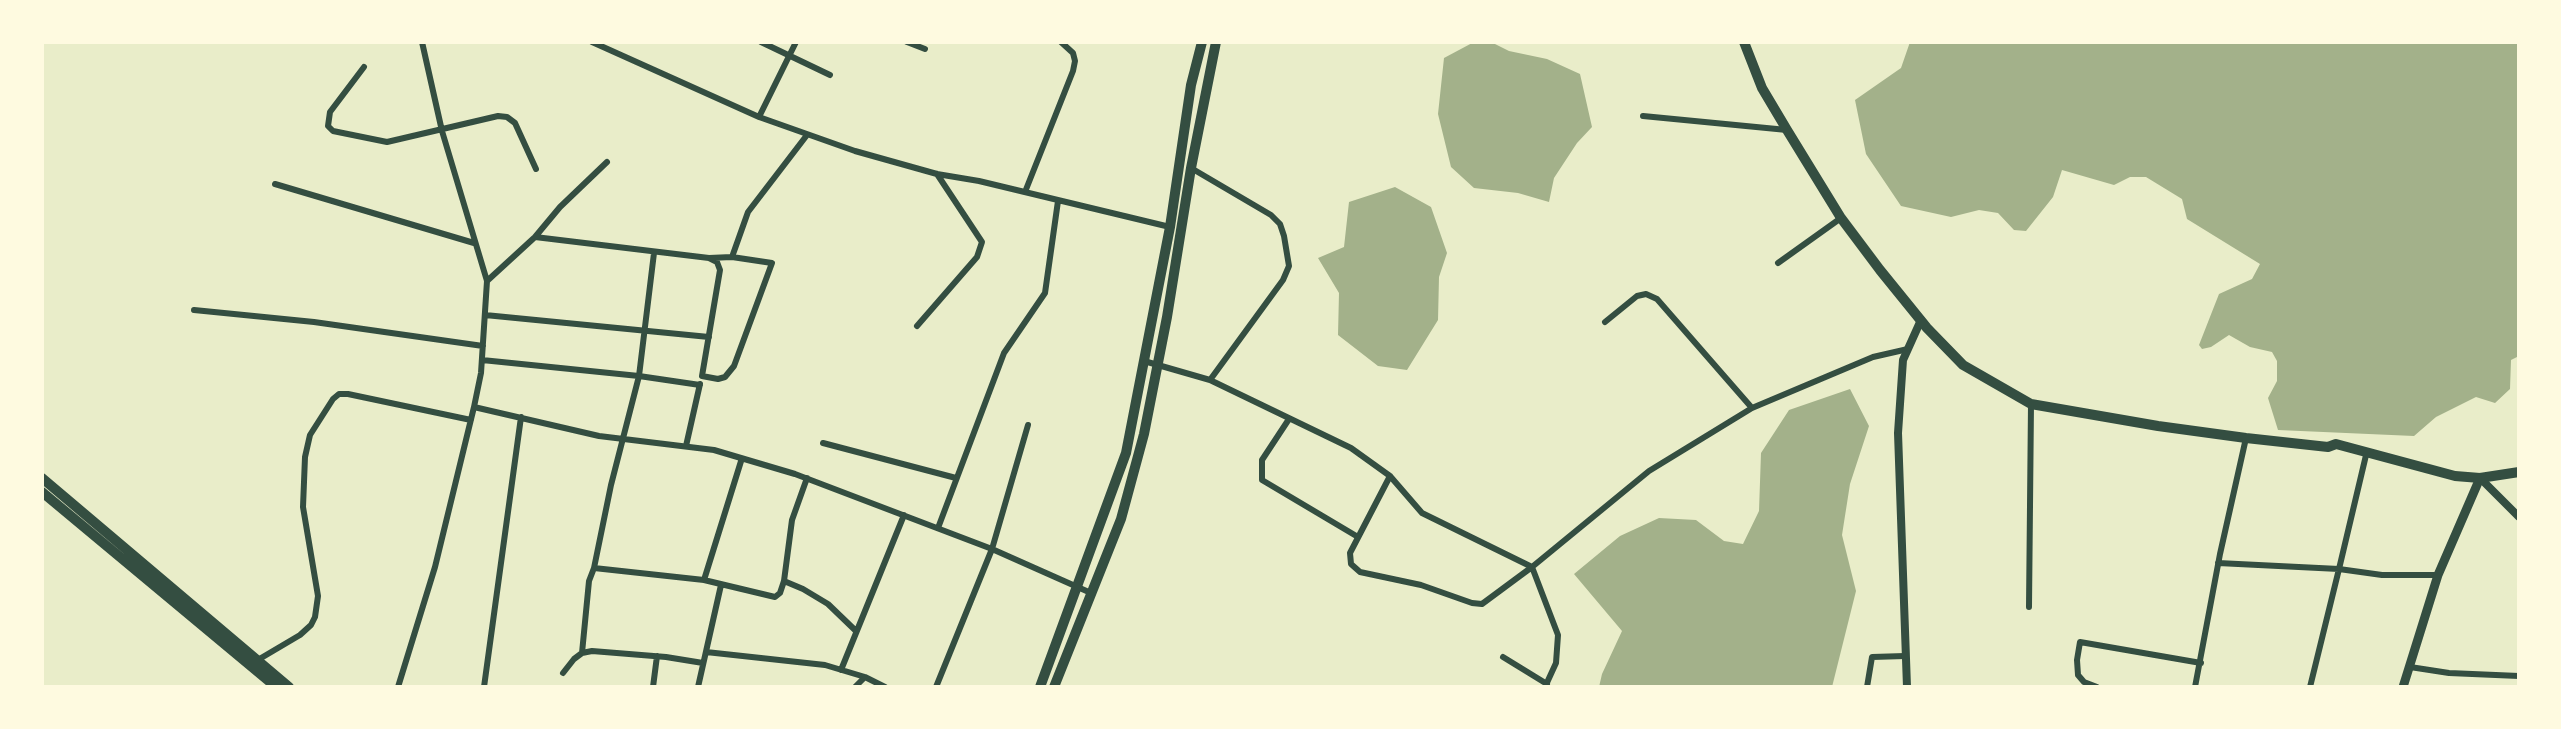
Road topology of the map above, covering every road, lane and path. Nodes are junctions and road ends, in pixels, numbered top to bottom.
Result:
1 (422, 42) edge
2 (592, 42) edge
3 (761, 42) edge
4 (796, 42) edge
5 (907, 42) edge
6 (1061, 42) edge
7 (1202, 42) edge
8 (1216, 42) edge
9 (1744, 42) edge
10 (925, 49) dead end
11 (788, 55) junction
12 (364, 67) dead end
13 (830, 75) dead end
14 (1643, 116) dead end
15 (759, 117) junction
16 (1787, 130) junction
17 (442, 131) junction
18 (807, 135) junction
19 (607, 162) dead end
20 (1191, 168) junction
21 (536, 169) dead end
22 (937, 174) junction
23 (275, 184) dead end
24 (1025, 192) junction
25 (1058, 201) junction
26 (1841, 218) junction
27 (1170, 227) junction
28 (1181, 230) junction
29 (535, 237) junction
30 (474, 243) junction
31 (654, 253) junction
32 (732, 257) junction
33 (709, 258) junction
34 (1778, 263) dead end
35 (487, 281) junction
36 (194, 310) dead end
37 (485, 315) junction
38 (1921, 320) junction
39 (1605, 322) dead end
40 (917, 326) dead end
41 (645, 330) junction
42 (709, 337) junction
43 (483, 346) junction
44 (1908, 349) junction
45 (482, 360) junction
46 (1144, 361) junction
47 (1157, 364) junction
48 (639, 376) junction
49 (702, 376) junction
50 (1210, 380) junction
51 (700, 385) junction
52 (2031, 404) junction
53 (474, 407) junction
54 (1752, 408) junction
55 (521, 417) junction
56 (1289, 419) junction
57 (471, 420) junction
58 (1028, 425) dead end
59 (2246, 438) junction
60 (622, 439) junction
61 (823, 443) dead end
62 (686, 446) junction
63 (2367, 451) junction
64 (742, 458) junction
65 (2519, 472) edge
66 (1390, 476) junction
67 (42, 478) edge
68 (807, 478) junction
69 (956, 478) junction
70 (2480, 478) junction
71 (42, 492) edge
72 (904, 515) junction
73 (2519, 517) edge
74 (938, 528) junction
75 (1358, 537) junction
76 (992, 549) junction
77 (2218, 563) junction
78 (1532, 567) junction
79 (594, 568) junction
80 (2339, 569) junction
81 (2438, 575) junction
82 (704, 580) junction
83 (784, 581) junction
84 (721, 585) junction
85 (1078, 587) junction
86 (1093, 594) junction
87 (2029, 607) dead end
88 (856, 631) junction
89 (706, 652) junction
90 (582, 653) junction
91 (657, 656) junction
92 (1905, 656) junction
93 (1503, 657) dead end
94 (255, 662) junction
95 (703, 663) junction
96 (2201, 663) junction
97 (2410, 667) junction
98 (841, 670) junction
99 (563, 673) dead end
100 (2519, 676) edge
101 (865, 677) junction
102 (1546, 686) edge
103 (276, 687) edge
104 (289, 687) edge
105 (398, 687) edge
106 (484, 687) edge
107 (653, 687) edge
108 (698, 687) edge
109 (855, 687) edge
110 (885, 687) edge
111 (936, 687) edge
112 (1040, 687) edge
113 (1054, 687) edge
114 (1867, 687) edge
115 (1907, 687) edge
116 (2097, 687) edge
117 (2195, 687) edge
118 (2310, 687) edge
119 (2403, 687) edge

1 - 17 street
2 - 15 street
3 - 11 street
4 - 11 street
5 - 10 street
6 - 24 street
7 - 27 main road
8 - 20 main road
9 - 16 main road
11 - 13 street
11 - 15 street
12 - 17 street
14 - 16 street
15 - 18 street
16 - 26 main road
17 - 21 street
17 - 30 street
18 - 22 street
18 - 32 street
19 - 29 street
20 - 28 main road
20 - 50 street
22 - 24 street
22 - 40 street
23 - 30 street
24 - 25 street
25 - 27 street
25 - 69 street
26 - 34 street
26 - 38 main road
27 - 28 street
27 - 46 main road
28 - 47 main road
29 - 31 street
29 - 35 street
30 - 35 street
31 - 33 street
31 - 41 street
32 - 33 street
32 - 49 street
33 - 42 street
35 - 37 street
36 - 43 street
37 - 41 street
37 - 43 street
38 - 44 street
38 - 52 main road
39 - 54 street
41 - 42 street
41 - 48 street
42 - 49 street
43 - 45 street
44 - 54 street
44 - 92 street
45 - 48 street
45 - 53 street
46 - 47 street
46 - 85 main road
47 - 50 street
47 - 86 main road
48 - 51 street
48 - 60 street
49 - 51 street
50 - 56 street
51 - 62 street
52 - 59 main road
52 - 87 street
53 - 55 street
53 - 57 street
54 - 78 street
55 - 60 street
55 - 106 street
56 - 66 street
56 - 75 street
57 - 94 street
57 - 105 street
58 - 76 street
59 - 63 main road
59 - 77 street
60 - 62 street
60 - 79 street
61 - 69 street
62 - 64 street
63 - 70 main road
63 - 80 street
64 - 68 street
64 - 82 street
65 - 70 main road
66 - 75 street
66 - 78 street
67 - 94 main road
68 - 72 street
68 - 83 street
69 - 74 street
70 - 73 street
70 - 81 main road
71 - 94 main road
72 - 74 street
72 - 88 street
74 - 76 street
75 - 78 street
76 - 85 street
76 - 111 street
77 - 80 street
77 - 96 street
78 - 102 street
79 - 82 street
79 - 90 street
80 - 81 street
80 - 118 street
81 - 97 main road
82 - 84 street
83 - 84 street
83 - 88 street
84 - 89 street
85 - 86 street
85 - 112 main road
86 - 113 main road
88 - 98 street
89 - 95 street
89 - 98 street
90 - 91 street
90 - 99 street
91 - 95 street
91 - 107 street
92 - 114 street
92 - 115 street
93 - 102 street
94 - 103 main road
94 - 104 main road
95 - 108 street
96 - 116 street
96 - 117 street
97 - 100 street
97 - 119 main road
98 - 101 street
101 - 109 street
101 - 110 street

